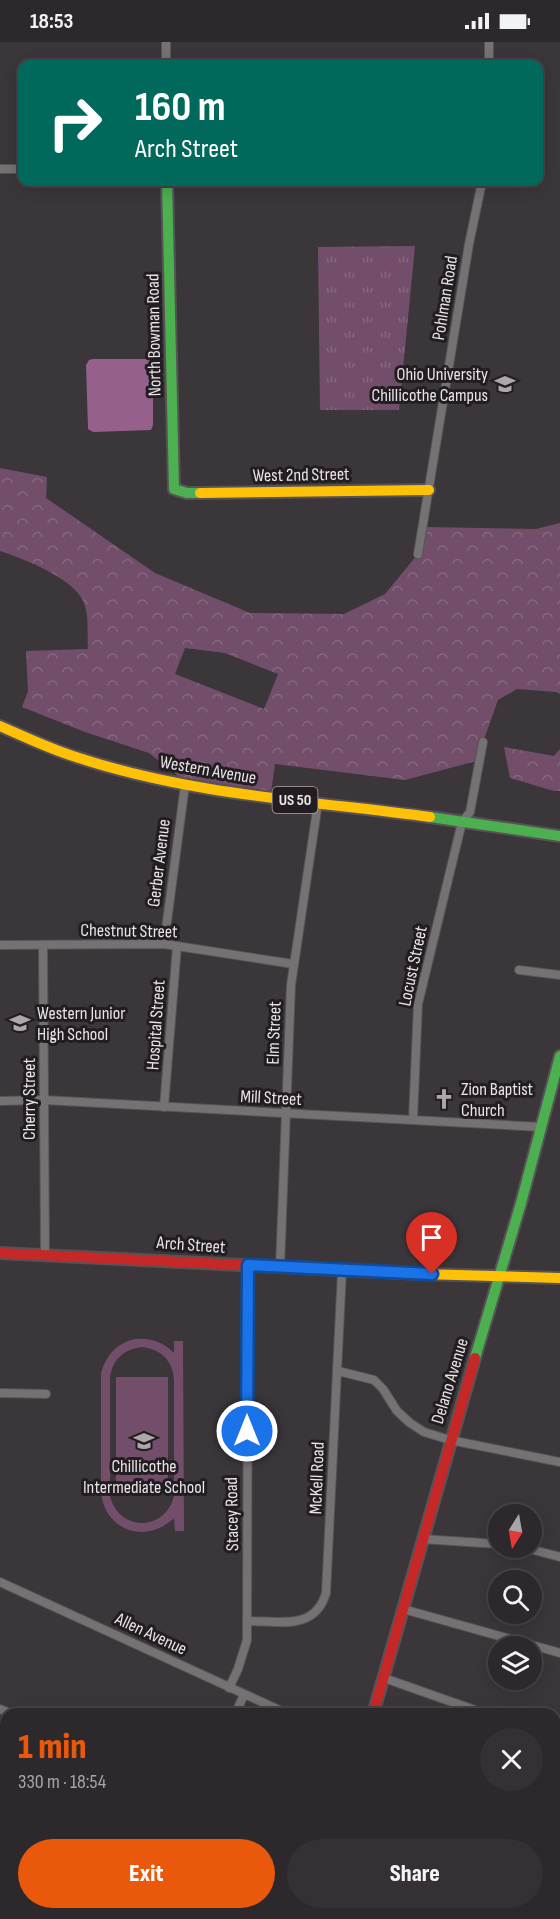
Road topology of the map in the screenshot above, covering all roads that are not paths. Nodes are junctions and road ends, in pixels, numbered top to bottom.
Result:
1 (166, 42) edge
2 (489, 42) edge
3 (166, 60) edge
4 (489, 60) edge
5 (0, 169) edge
6 (18, 169) edge
7 (167, 186) edge
8 (481, 186) edge
9 (174, 489) joint
10 (429, 490) junction
11 (418, 554) dead end
12 (0, 726) edge
13 (483, 742) dead end
14 (185, 785) junction
15 (318, 803) junction
16 (462, 822) junction
17 (560, 836) edge
18 (164, 944) junction
19 (0, 945) edge
20 (43, 945) junction
21 (177, 946) junction
22 (293, 964) junction
23 (519, 970) dead end
24 (560, 975) edge
25 (560, 1056) edge
26 (44, 1100) junction
27 (0, 1101) edge
28 (164, 1107) junction
29 (286, 1114) junction
30 (413, 1119) junction
31 (541, 1127) junction
32 (0, 1252) edge
33 (45, 1254) junction
34 (248, 1265) junction
35 (280, 1267) junction
36 (342, 1271) junction
37 (499, 1275) junction
38 (560, 1278) edge
39 (338, 1371) junction
40 (0, 1394) edge
41 (46, 1394) dead end
42 (450, 1440) junction
43 (560, 1462) edge
44 (422, 1539) junction
45 (488, 1543) edge
46 (542, 1552) edge
47 (560, 1557) edge
48 (0, 1582) edge
49 (403, 1609) junction
50 (247, 1621) junction
51 (560, 1653) edge
52 (384, 1678) junction
53 (229, 1688) junction
54 (244, 1695) junction
55 (238, 1708) edge
56 (274, 1708) edge
57 (375, 1708) edge
58 (469, 1708) edge

1 - 3 street
2 - 4 street
5 - 6 street
7 - 9 street, North Bowman Road
8 - 10 street, Pohlman Road
9 - 10 street, West 2nd Street
10 - 11 street, Pohlman Road
12 - 14 street, Western Avenue / US 50
13 - 16 street, Locust Street
14 - 15 street, Western Avenue / US 50
14 - 18 street, Gerber Avenue
15 - 16 street, Western Avenue / US 50
15 - 22 street, Elm Street
16 - 17 street, Western Avenue / US 50
16 - 30 street, Locust Street
18 - 20 street, Chestnut Street
18 - 21 street, Chestnut Street
19 - 20 street, Chestnut Street
20 - 26 street, Cherry Street
21 - 22 street, Chestnut Street
21 - 28 street, Hospital Street
22 - 29 street, Elm Street
23 - 24 street
25 - 31 street, Delano Avenue
26 - 27 street, Mill Street
26 - 28 street, Mill Street
26 - 33 street, Cherry Street
28 - 29 street, Mill Street
29 - 30 street, Mill Street
29 - 35 street, Elm Street
30 - 31 street, Mill Street
31 - 37 street, Delano Avenue
32 - 33 street, Arch Street
33 - 34 street, Arch Street
34 - 35 street, Arch Street
34 - 50 street, Stacey Road
35 - 36 street, Arch Street
36 - 37 street, Arch Street
36 - 39 street, McKell Road
37 - 38 street, Arch Street
37 - 42 street, Delano Avenue
39 - 42 street
39 - 50 street, McKell Road
40 - 41 street
42 - 43 street
42 - 44 street, Delano Avenue
44 - 45 street
44 - 49 street, Delano Avenue
46 - 47 street
48 - 53 street, Allen Avenue
49 - 51 street
49 - 52 street, Delano Avenue
50 - 53 street, Stacey Road
52 - 57 street, Delano Avenue
52 - 58 street
53 - 54 street, Allen Avenue
54 - 55 street
54 - 56 street, Allen Avenue

